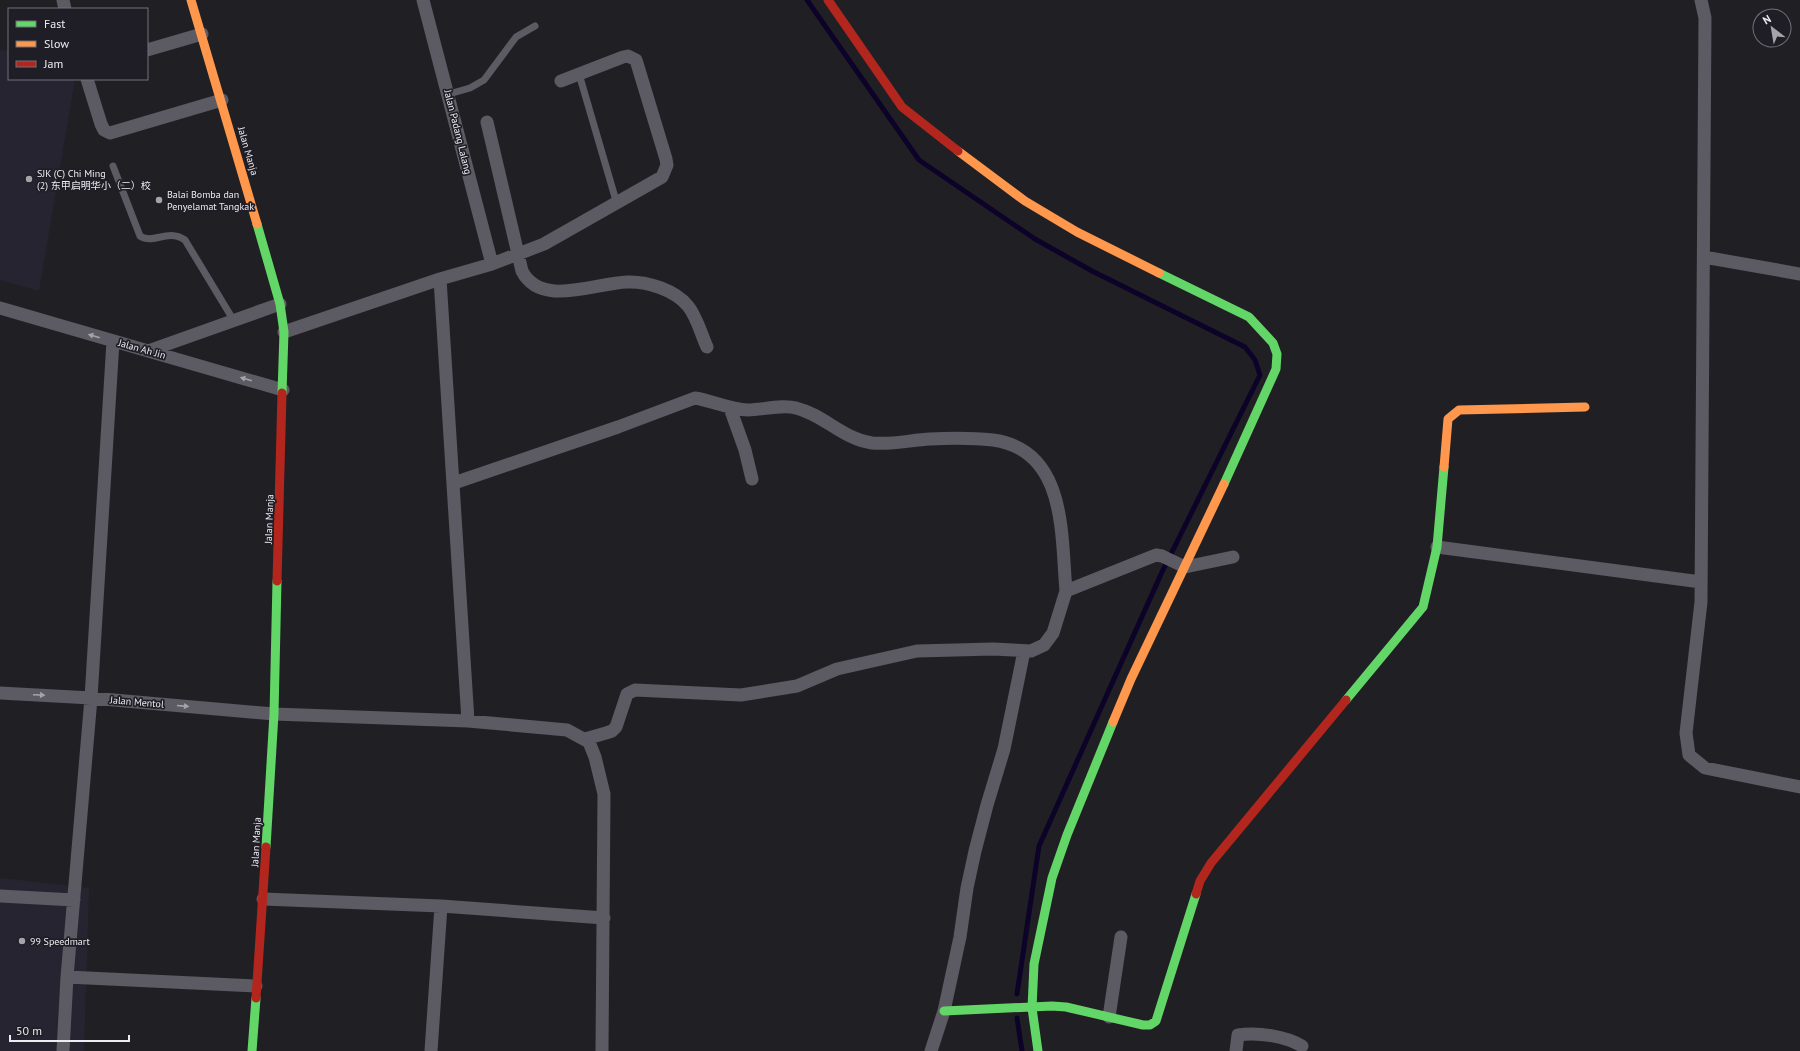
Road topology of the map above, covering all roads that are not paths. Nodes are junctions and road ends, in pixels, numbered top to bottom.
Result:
1 (191, 0) edge
2 (423, 0) edge
3 (828, 0) edge
4 (1700, 0) edge
5 (535, 26) dead end
6 (202, 34) junction
7 (148, 50) edge
8 (579, 74) junction
9 (87, 80) edge
10 (560, 81) dead end
11 (449, 94) junction
12 (222, 100) junction
13 (486, 122) dead end
14 (113, 166) dead end
15 (616, 204) junction
16 (519, 254) junction
17 (1704, 258) junction
18 (492, 264) junction
19 (1800, 274) edge
20 (440, 279) junction
21 (280, 304) junction
22 (0, 308) edge
23 (234, 321) junction
24 (284, 332) junction
25 (113, 341) junction
26 (707, 347) dead end
27 (148, 351) junction
28 (283, 390) junction
29 (1585, 407) dead end
30 (730, 408) junction
31 (752, 480) dead end
32 (454, 483) junction
33 (1437, 547) junction
34 (1233, 557) dead end
35 (1182, 565) junction
36 (1701, 582) junction
37 (1066, 591) junction
38 (1024, 651) junction
39 (0, 693) edge
40 (91, 698) junction
41 (274, 714) junction
42 (468, 721) junction
43 (585, 739) junction
44 (1800, 787) edge
45 (0, 896) edge
46 (263, 899) junction
47 (74, 900) junction
48 (441, 906) junction
49 (604, 918) junction
50 (1121, 938) dead end
51 (67, 977) junction
52 (256, 986) junction
53 (1032, 1008) junction
54 (944, 1011) junction
55 (1109, 1017) junction
56 (1301, 1049) edge
57 (63, 1051) edge
58 (252, 1051) edge
59 (431, 1051) edge
60 (602, 1051) edge
61 (931, 1051) edge
62 (1038, 1051) edge
63 (1236, 1051) edge

1 - 6 street, Jalan Manja
2 - 11 street, Jalan Padang Lalang
3 - 35 street
4 - 17 street
5 - 11 lane
6 - 7 street
6 - 12 street, Jalan Manja
8 - 10 street
8 - 15 lane
8 - 15 street
9 - 12 street
11 - 18 street, Jalan Padang Lalang
12 - 21 street, Jalan Manja
13 - 16 street
14 - 23 lane
15 - 16 street
16 - 18 street
16 - 26 street
17 - 19 street
17 - 36 street
18 - 20 street
20 - 24 street
20 - 32 street
21 - 23 street
21 - 24 street, Jalan Manja
25 -> 22 street, Jalan Ah Jin
23 - 27 street
24 - 28 street, Jalan Manja
25 - 27 street, Jalan Ah Jin
25 - 40 street
28 -> 27 street, Jalan Ah Jin
28 - 41 street, Jalan Manja
29 - 33 street
30 - 31 street
30 - 32 street
30 - 37 street
32 - 42 street
33 - 36 street
33 - 55 street
34 - 35 street
35 - 37 street
35 - 53 street
36 - 44 street
37 - 38 street
38 - 43 street
38 - 54 street
39 -> 40 street, Jalan Mentol
40 -> 41 street, Jalan Mentol
40 - 47 street
41 - 42 street, Jalan Mentol
41 - 46 street, Jalan Manja
42 - 43 street, Jalan Mentol
43 - 49 street
45 - 47 street
46 - 48 street
46 - 52 street, Jalan Manja
47 - 51 street
48 - 49 street
48 - 59 street
49 - 60 street
50 - 55 street
51 - 52 street
51 - 57 street
52 - 58 street, Jalan Manja
53 - 54 street
53 - 55 street
53 - 62 street
54 - 61 street
56 - 63 street

